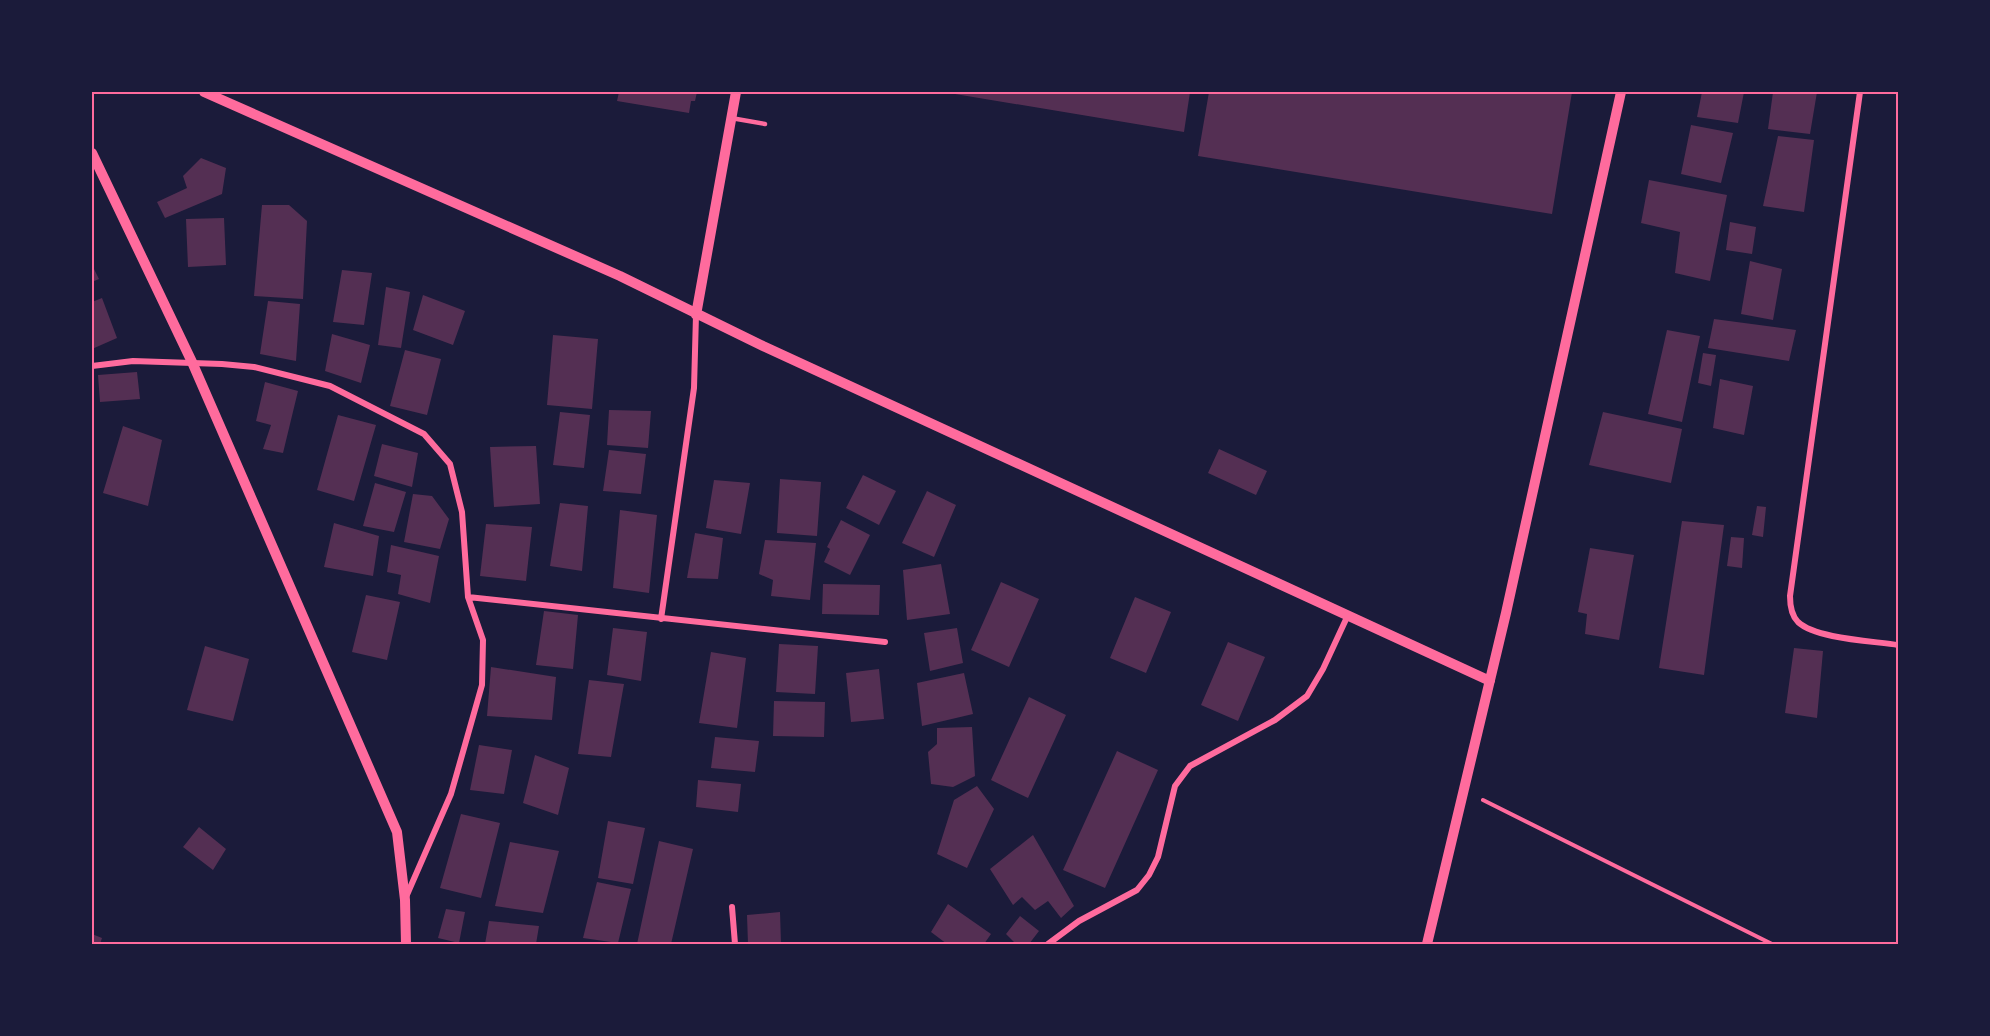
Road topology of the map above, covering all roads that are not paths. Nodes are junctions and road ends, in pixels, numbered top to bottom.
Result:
1 (204, 92) edge
2 (736, 92) edge
3 (1621, 92) edge
4 (1860, 92) edge
5 (732, 118) junction
6 (765, 124) dead end
7 (92, 153) edge
8 (696, 315) junction
9 (192, 363) junction
10 (92, 366) edge
11 (468, 597) junction
12 (1348, 615) junction
13 (661, 618) junction
14 (885, 642) dead end
15 (1899, 645) edge
16 (1490, 681) junction
17 (405, 900) junction
18 (732, 907) dead end
19 (406, 945) edge
20 (735, 945) edge
21 (1048, 945) edge
22 (1427, 945) edge

1 - 8 street
2 - 5 street
3 - 16 street
4 - 15 street
5 - 6 lane
5 - 8 street
7 - 9 street
8 - 12 street
8 - 13 street
9 - 10 street
9 - 11 street
9 - 17 street
11 - 13 street
11 - 17 street
12 - 16 street
12 - 21 street
13 - 14 street
16 - 22 street
17 - 19 street
18 - 20 street

